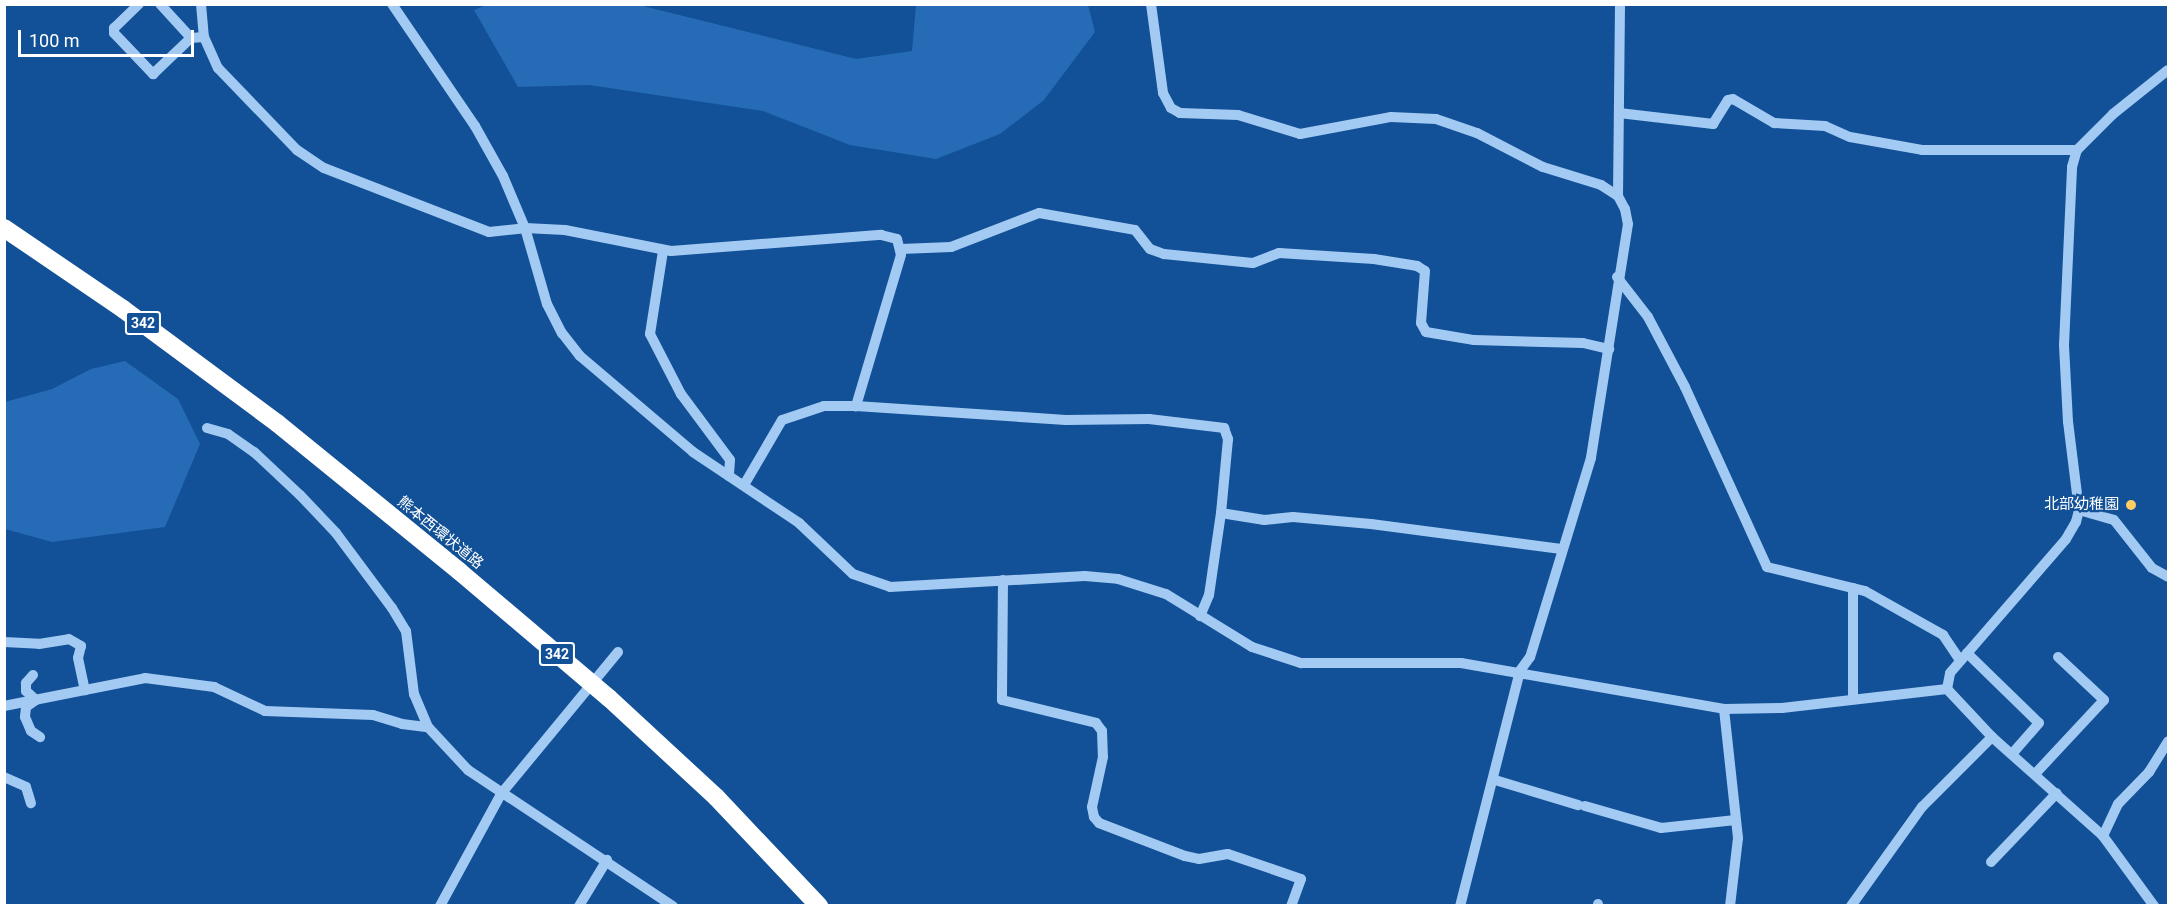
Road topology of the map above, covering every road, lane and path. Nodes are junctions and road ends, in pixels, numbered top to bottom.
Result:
1 (139, 4) edge
2 (160, 4) edge
3 (201, 4) edge
4 (392, 4) edge
5 (1151, 4) edge
6 (1620, 4) edge
7 (204, 37) junction
8 (191, 38) junction
9 (2169, 70) edge
10 (1618, 113) junction
11 (2077, 150) junction
12 (1618, 196) junction
13 (4, 228) edge
14 (525, 228) junction
15 (901, 249) junction
16 (663, 251) junction
17 (1617, 277) junction
18 (1610, 349) junction
19 (856, 406) junction
20 (207, 428) dead end
21 (729, 476) junction
22 (744, 485) junction
23 (2079, 510) junction
24 (1221, 513) junction
25 (1561, 549) junction
26 (2169, 577) edge
27 (1003, 580) junction
28 (1853, 588) junction
29 (1200, 616) junction
30 (4, 642) edge
31 (618, 652) dead end
32 (1963, 657) junction
33 (2058, 657) dead end
34 (1521, 671) junction
35 (33, 675) dead end
36 (1947, 689) junction
37 (85, 690) junction
38 (1853, 699) junction
39 (36, 700) junction
40 (4, 706) edge
41 (1724, 709) junction
42 (428, 727) junction
43 (40, 737) dead end
44 (1992, 737) junction
45 (2169, 742) edge
46 (2012, 754) junction
47 (2035, 774) junction
48 (4, 777) edge
49 (1495, 780) junction
50 (2057, 793) junction
51 (501, 794) junction
52 (31, 803) dead end
53 (1737, 820) junction
54 (2103, 836) junction
55 (607, 860) junction
56 (1990, 862) dead end
57 (440, 906) edge
58 (579, 906) edge
59 (673, 906) edge
60 (819, 906) edge
61 (1291, 906) edge
62 (1460, 906) edge
63 (1730, 906) edge
64 (1851, 906) edge
65 (2154, 906) edge

1 - 8 street
2 - 8 street
3 - 7 street
4 - 14 street
5 - 12 street
6 - 10 street
7 - 8 street
7 - 14 street
9 - 11 street
10 - 11 street
10 - 12 street
11 - 23 street
12 - 17 street
13 - 60 highway, 熊本西環状道路 / 342
14 - 16 street
14 - 21 street
15 - 16 street
15 - 18 street
15 - 19 street
16 - 21 street
17 - 18 street
17 - 28 street
18 - 25 street
19 - 22 street
19 - 24 street
20 - 42 street
21 - 22 street
22 - 27 street
23 - 26 street
23 - 32 street
24 - 25 street
24 - 29 street
25 - 34 street
27 - 29 street
27 - 61 street
28 - 32 street
28 - 38 street
29 - 34 street
30 - 37 street
31 - 51 street
32 - 36 street
32 - 46 street
33 - 47 street
34 - 41 street
34 - 49 street
35 - 39 street
36 - 38 street
36 - 44 street
37 - 39 street
37 - 42 street
38 - 41 street
39 - 40 street
39 - 43 street
41 - 53 street
42 - 51 street
44 - 46 street
44 - 64 street
45 - 54 street
46 - 47 street
47 - 50 street
48 - 52 street
49 - 53 street
49 - 62 street
50 - 54 street
50 - 56 street
51 - 55 street
51 - 57 street
53 - 63 street
54 - 65 street
55 - 58 street
55 - 59 street

